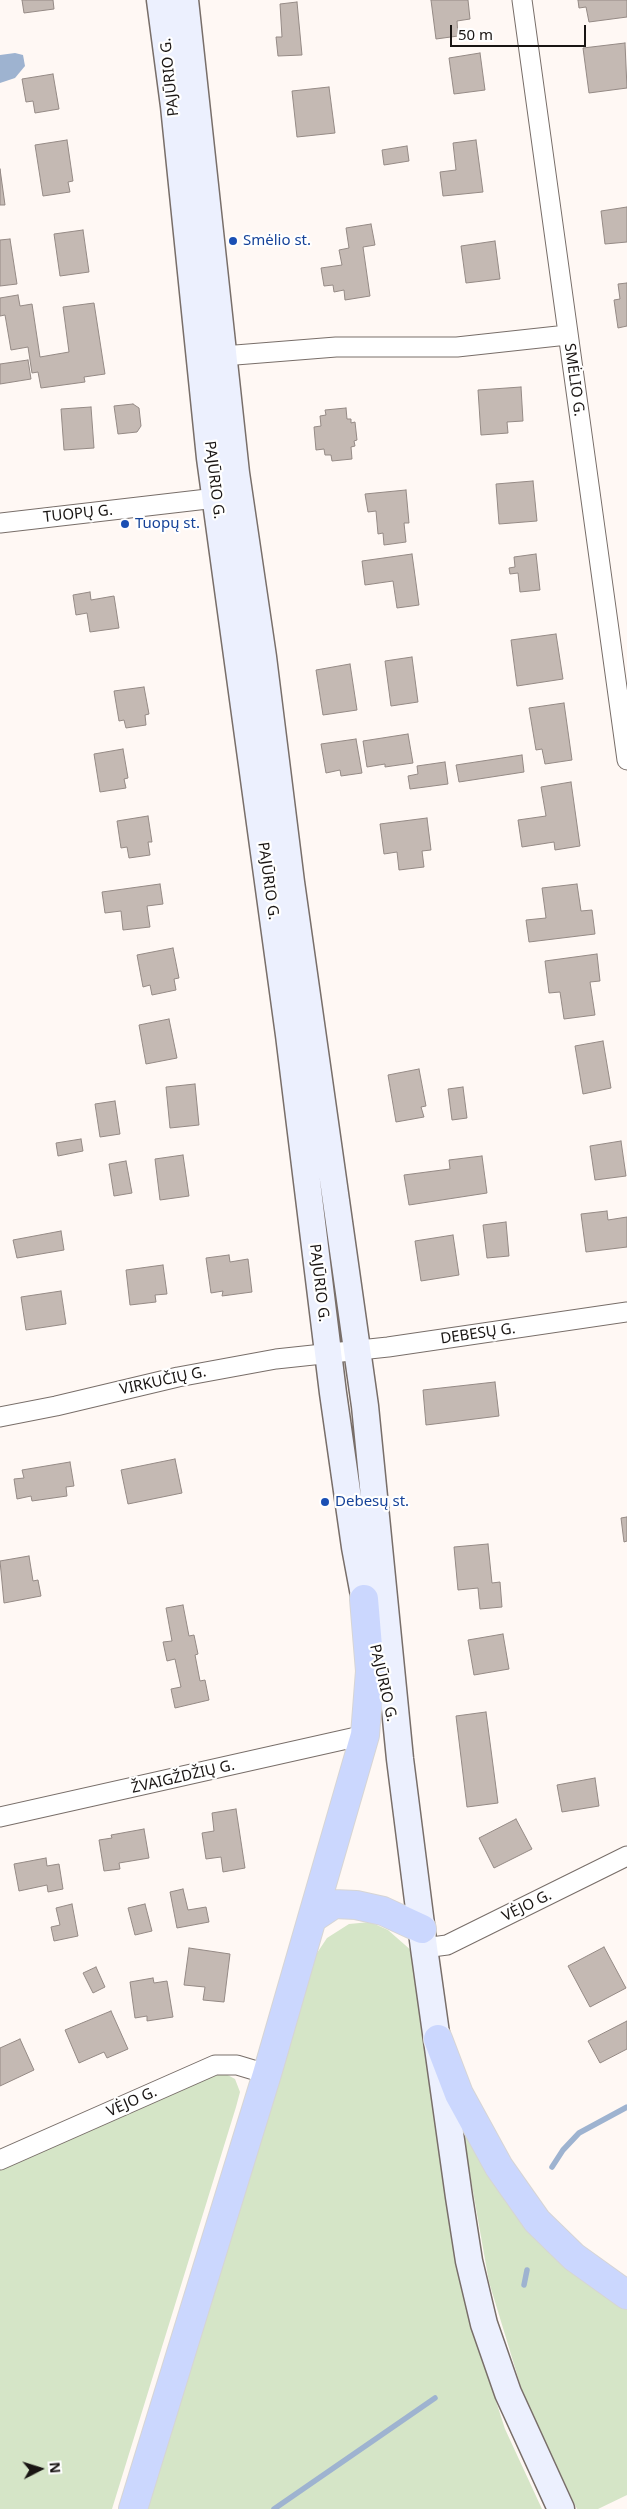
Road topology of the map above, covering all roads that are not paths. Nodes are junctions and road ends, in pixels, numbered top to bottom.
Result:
1 (160, 0) edge
2 (185, 0) edge
3 (522, 0) edge
4 (567, 335) junction
5 (224, 356) junction
6 (216, 498) junction
7 (0, 523) edge
8 (627, 760) edge
9 (627, 1312) edge
10 (358, 1350) junction
11 (328, 1353) junction
12 (0, 1417) edge
13 (364, 1599) junction
14 (365, 1735) junction
15 (400, 1759) junction
16 (0, 1817) edge
17 (627, 1856) edge
18 (313, 1918) junction
19 (423, 1938) junction
20 (438, 2039) junction
21 (267, 2074) junction
22 (0, 2160) edge
23 (627, 2295) edge
24 (133, 2509) edge
25 (561, 2509) edge

1 - 6 main road, PAJŪRIO G.
2 - 5 main road, PAJŪRIO G.
3 - 4 street, SMĖLIO G.
4 - 5 street
4 - 8 street, SMĖLIO G.
5 - 10 main road, PAJŪRIO G.
6 - 7 street, TUOPŲ G.
6 - 11 main road, PAJŪRIO G.
9 - 10 street, DEBESŲ G.
10 - 11 street, DEBESŲ G.
10 - 15 main road, PAJŪRIO G.
11 - 12 street, VIRKUČIŲ G.
11 - 13 main road, PAJŪRIO G.
13 - 14 highway
13 - 15 main road, PAJŪRIO G.
14 - 16 street, ŽVAIGŽDŽIŲ G.
14 - 18 highway
15 - 19 main road, PAJŪRIO G.
17 - 19 street, VĖJO G.
18 - 19 highway
18 - 21 highway
19 - 20 main road, PAJŪRIO G.
20 - 23 highway
20 - 25 main road, PAJŪRIO G.
21 - 22 street, VĖJO G.
21 - 24 highway

